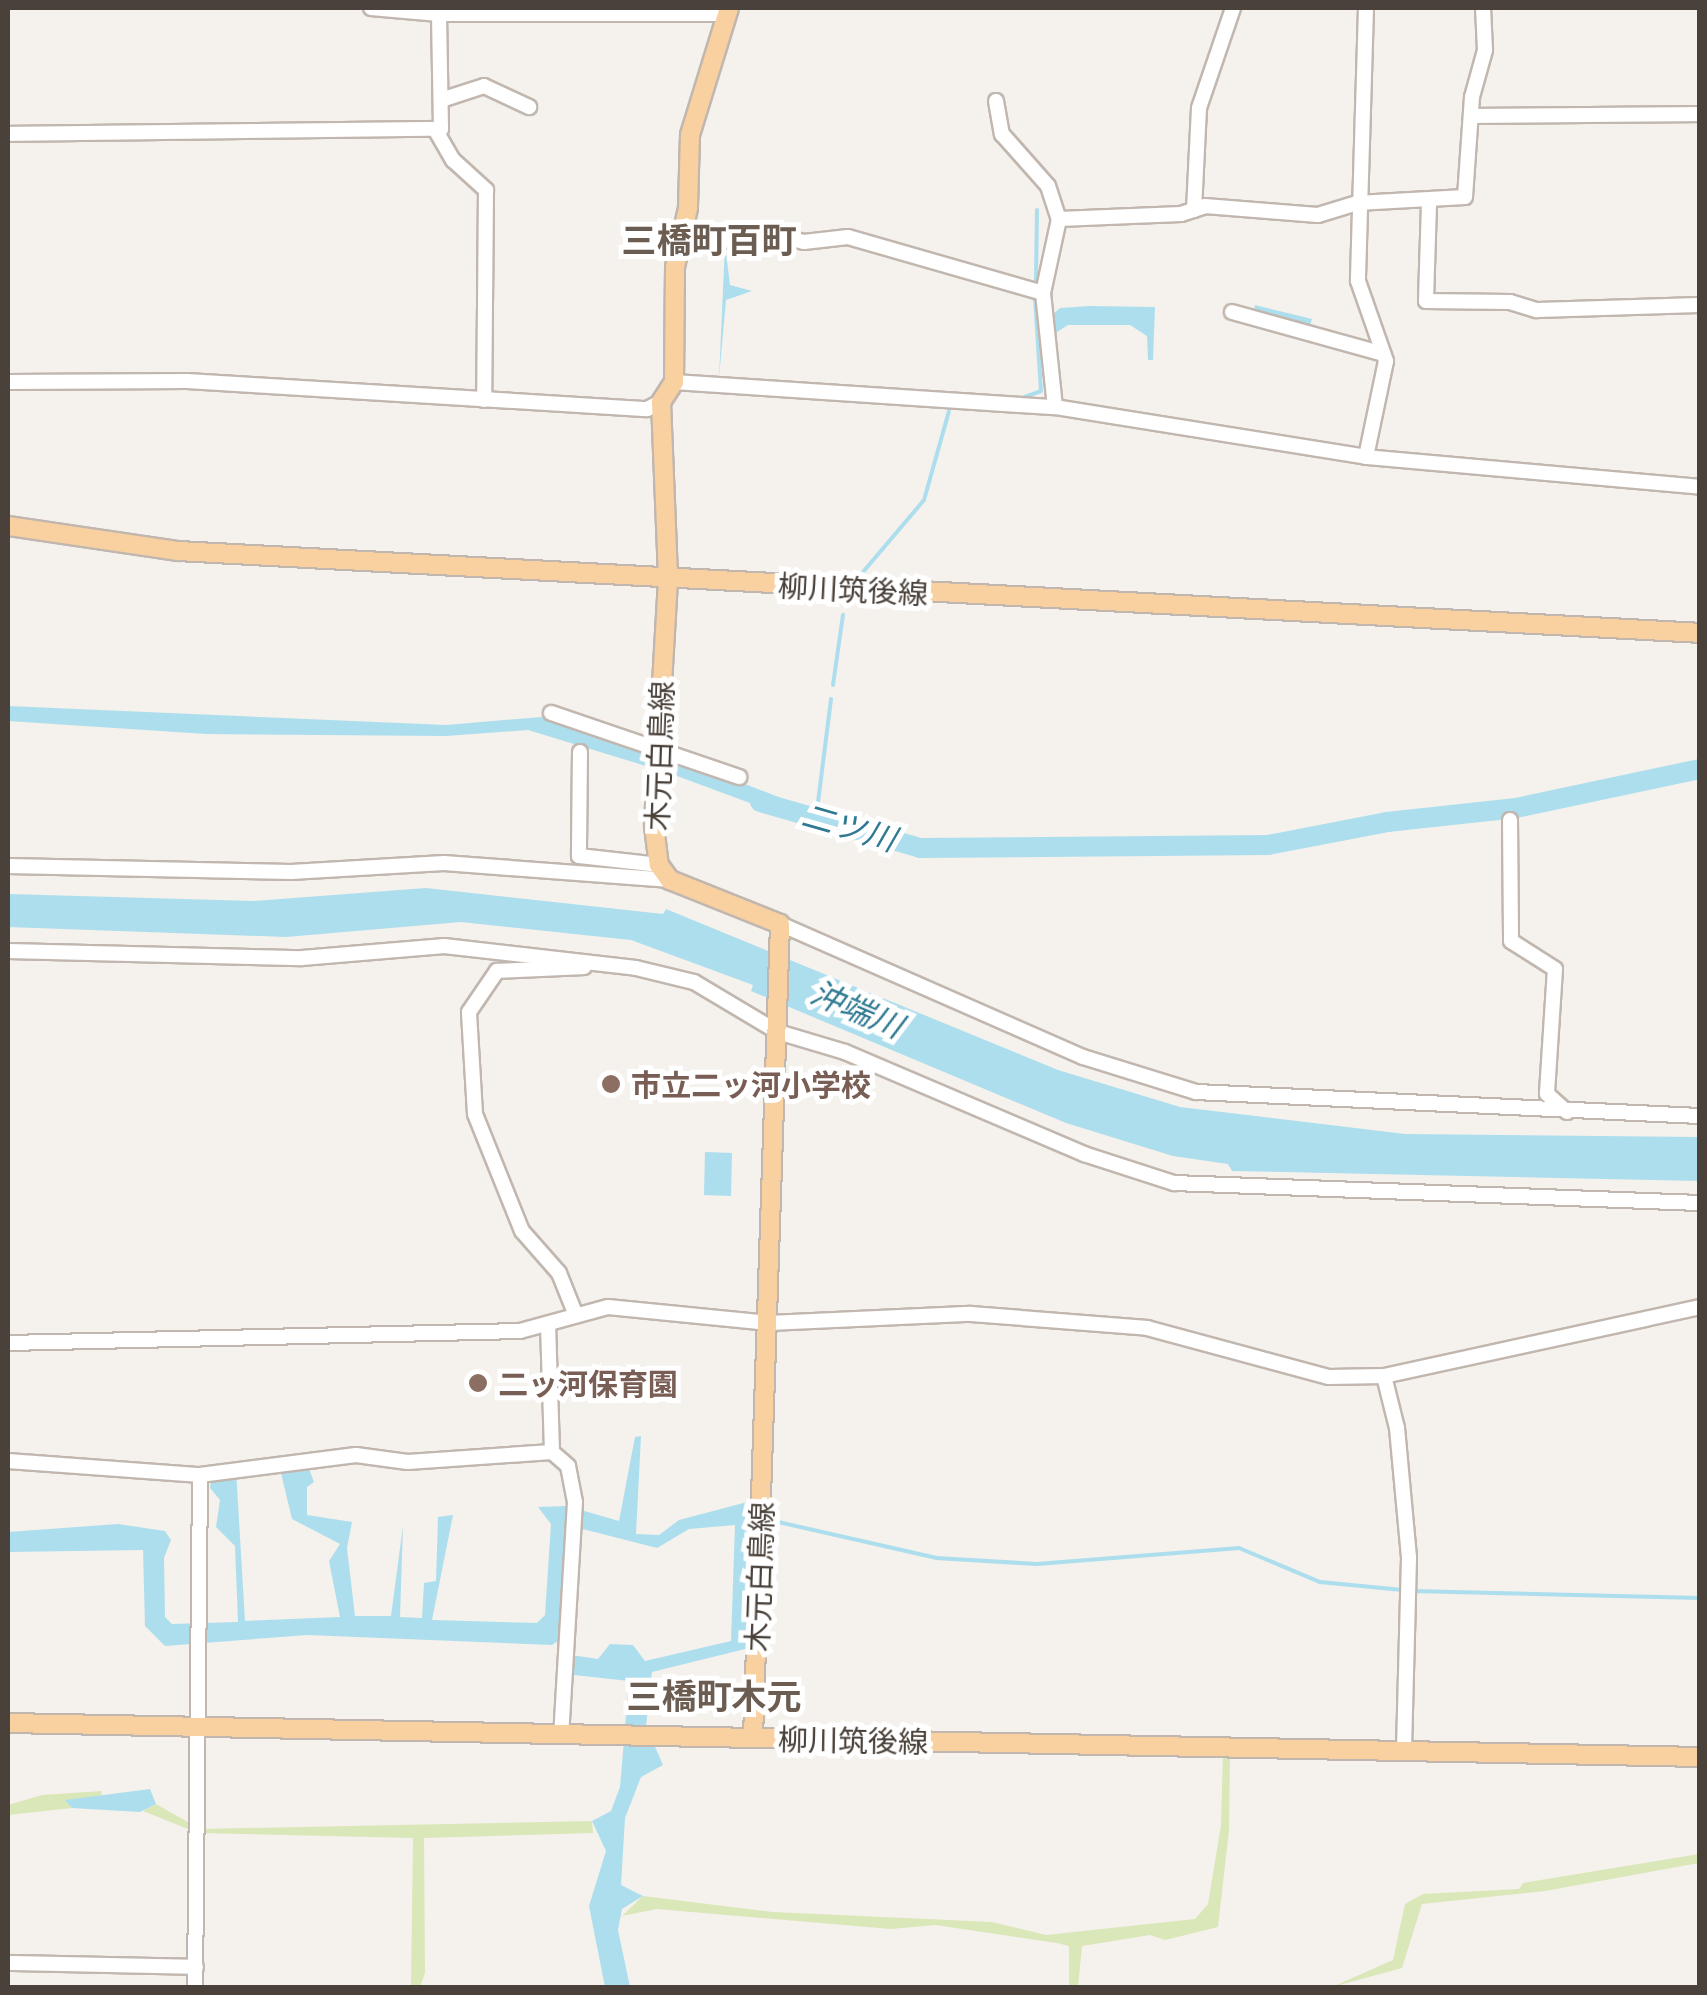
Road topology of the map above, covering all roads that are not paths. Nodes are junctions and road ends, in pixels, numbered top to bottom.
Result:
1 (371, 8) edge
2 (1234, 8) edge
3 (1366, 8) edge
4 (1484, 8) edge
5 (728, 11) edge
6 (439, 14) junction
7 (441, 100) junction
8 (996, 101) dead end
9 (529, 107) dead end
10 (1700, 114) edge
11 (1476, 116) junction
12 (434, 130) junction
13 (8, 134) edge
14 (1357, 203) junction
15 (1428, 204) junction
16 (1194, 210) junction
17 (1058, 219) junction
18 (680, 247) junction
19 (1043, 292) junction
20 (1700, 305) edge
21 (1232, 312) dead end
22 (1383, 354) junction
23 (8, 382) edge
24 (674, 382) junction
25 (484, 400) junction
26 (661, 402) junction
27 (1055, 407) junction
28 (1366, 457) junction
29 (1700, 486) edge
30 (8, 526) edge
31 (668, 580) junction
32 (1700, 634) edge
33 (551, 713) dead end
34 (655, 745) junction
35 (580, 752) dead end
36 (739, 777) dead end
37 (1510, 820) dead end
38 (8, 866) edge
39 (664, 873) junction
40 (780, 930) junction
41 (8, 951) edge
42 (617, 966) junction
43 (778, 1026) junction
44 (1568, 1113) junction
45 (1700, 1116) edge
46 (1700, 1202) edge
47 (1700, 1306) edge
48 (573, 1313) junction
49 (552, 1322) junction
50 (768, 1324) junction
51 (8, 1342) edge
52 (1384, 1376) junction
53 (552, 1452) junction
54 (8, 1461) edge
55 (200, 1475) junction
56 (8, 1722) edge
57 (201, 1726) junction
58 (560, 1735) junction
59 (753, 1738) junction
60 (1404, 1752) junction
61 (1700, 1757) edge
62 (8, 1964) edge
63 (196, 1967) junction
64 (195, 1988) edge

1 - 6 street
2 - 16 street
3 - 14 street
4 - 11 street
5 - 6 street
5 - 18 main road
6 - 7 street
7 - 9 street
7 - 12 street
8 - 17 street
10 - 11 street
11 - 15 street
12 - 13 street
12 - 25 street
14 - 15 street
14 - 16 street
14 - 22 street
15 - 20 street
16 - 17 street
17 - 19 street
18 - 19 street
18 - 24 main road
19 - 27 street
21 - 22 street
22 - 28 street
23 - 25 street
24 - 26 main road
24 - 27 street
25 - 26 street
26 - 31 main road, 木元白鳥線
27 - 28 street
28 - 29 street
30 - 31 main road, 柳川筑後線
31 - 32 main road, 柳川筑後線
31 - 34 main road, 木元白鳥線
33 - 34 street
34 - 36 street
34 - 39 main road, 木元白鳥線
35 - 39 street
37 - 44 street
38 - 39 street
39 - 40 main road
40 - 43 main road, 木元白鳥線
40 - 44 street
41 - 42 street
42 - 43 street
42 - 48 street
43 - 46 street
43 - 50 main road, 木元白鳥線
44 - 45 street
47 - 52 street
48 - 49 street
48 - 50 street
49 - 51 street
49 - 53 street
50 - 52 street
50 - 59 main road, 木元白鳥線
52 - 60 street
53 - 55 street
53 - 58 street
54 - 55 street
55 - 57 street
56 - 57 main road, 柳川筑後線
57 - 58 main road, 柳川筑後線
57 - 63 street
58 - 59 main road, 柳川筑後線
59 - 60 main road, 柳川筑後線
60 - 61 main road, 柳川筑後線
62 - 63 street
63 - 64 street

